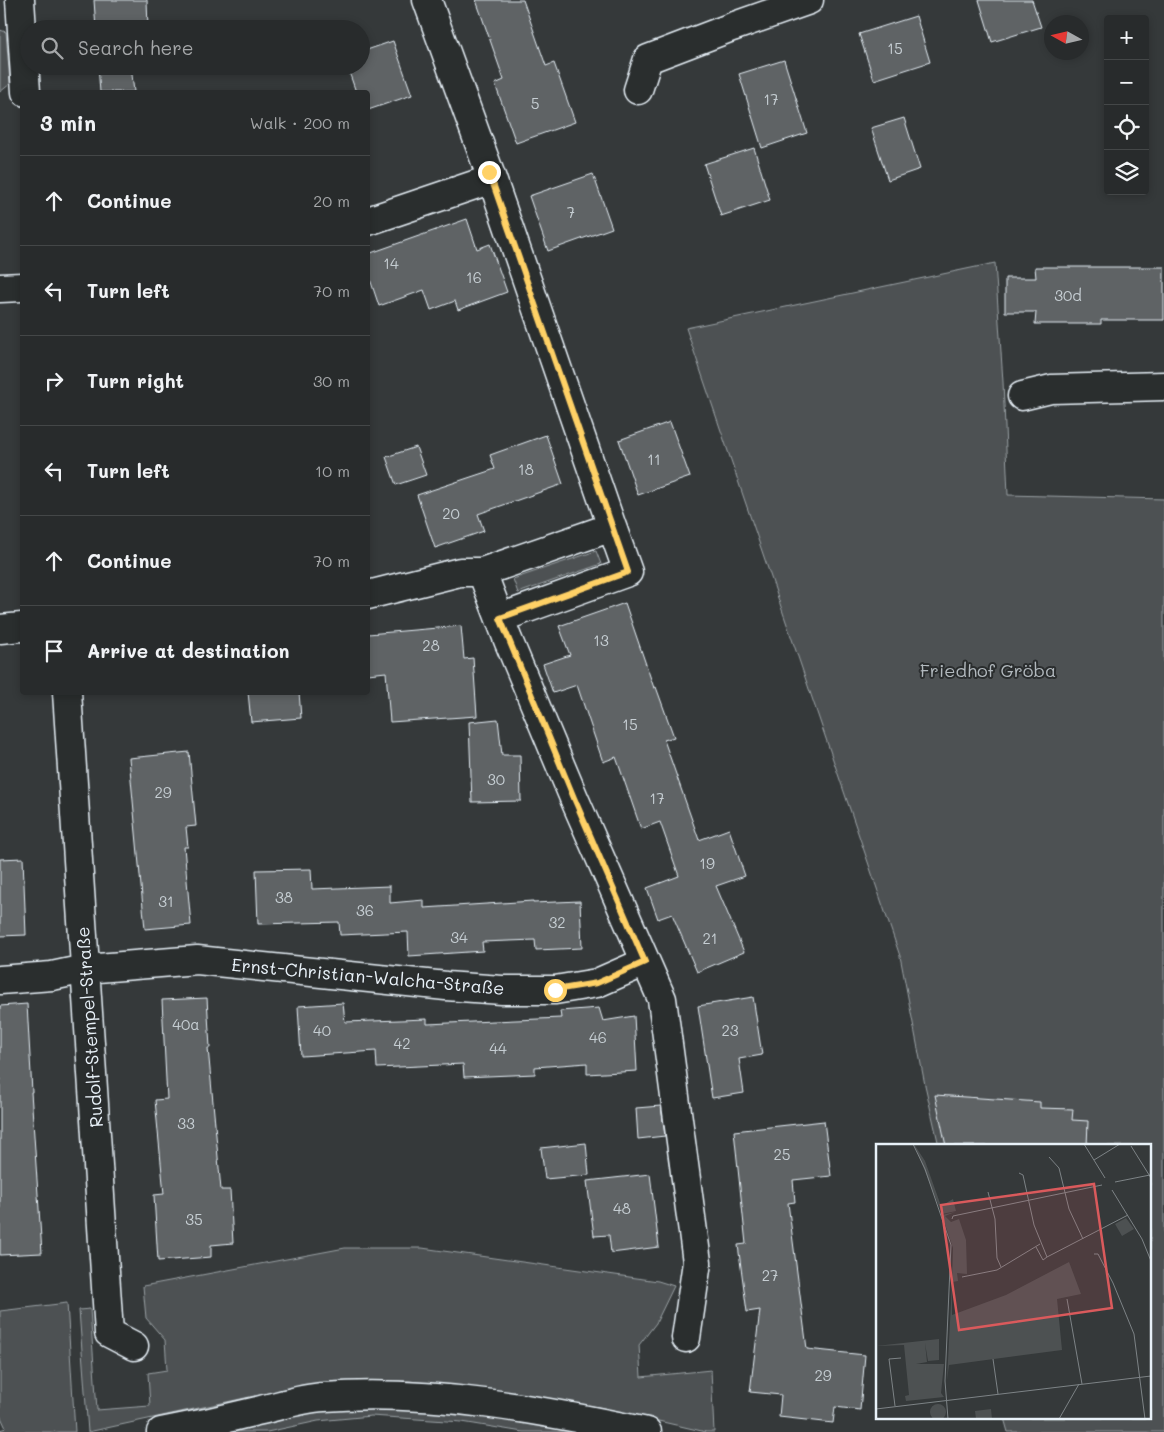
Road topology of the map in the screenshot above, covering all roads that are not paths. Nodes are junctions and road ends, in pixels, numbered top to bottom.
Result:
1 (20, 0) edge
2 (427, 0) edge
3 (809, 0) edge
4 (21, 20) edge
5 (25, 75) edge
6 (26, 90) edge
7 (638, 90) dead end
8 (492, 179) junction
9 (370, 220) edge
10 (20, 287) edge
11 (0, 288) edge
12 (1164, 386) edge
13 (1022, 396) dead end
14 (612, 527) junction
15 (482, 572) junction
16 (370, 594) edge
17 (500, 618) junction
18 (20, 627) edge
19 (0, 629) edge
20 (67, 695) edge
21 (645, 962) junction
22 (85, 969) junction
23 (0, 980) edge
24 (686, 1338) dead end
25 (134, 1346) dead end
26 (161, 1432) edge
27 (647, 1432) edge

1 - 4 street
2 - 8 street
3 - 7 street
5 - 6 street
8 - 9 street
8 - 14 street
10 - 11 street
12 - 13 street
14 - 15 street
14 - 17 street
15 - 16 street
15 - 17 street
17 - 21 street
18 - 19 street
20 - 22 street, Rudolf-Stempel-Straße
21 - 22 street, Ernst-Christian-Walcha-Straße
21 - 24 street
22 - 23 street, Ernst-Christian-Walcha-Straße
22 - 25 street, Rudolf-Stempel-Straße
26 - 27 street

